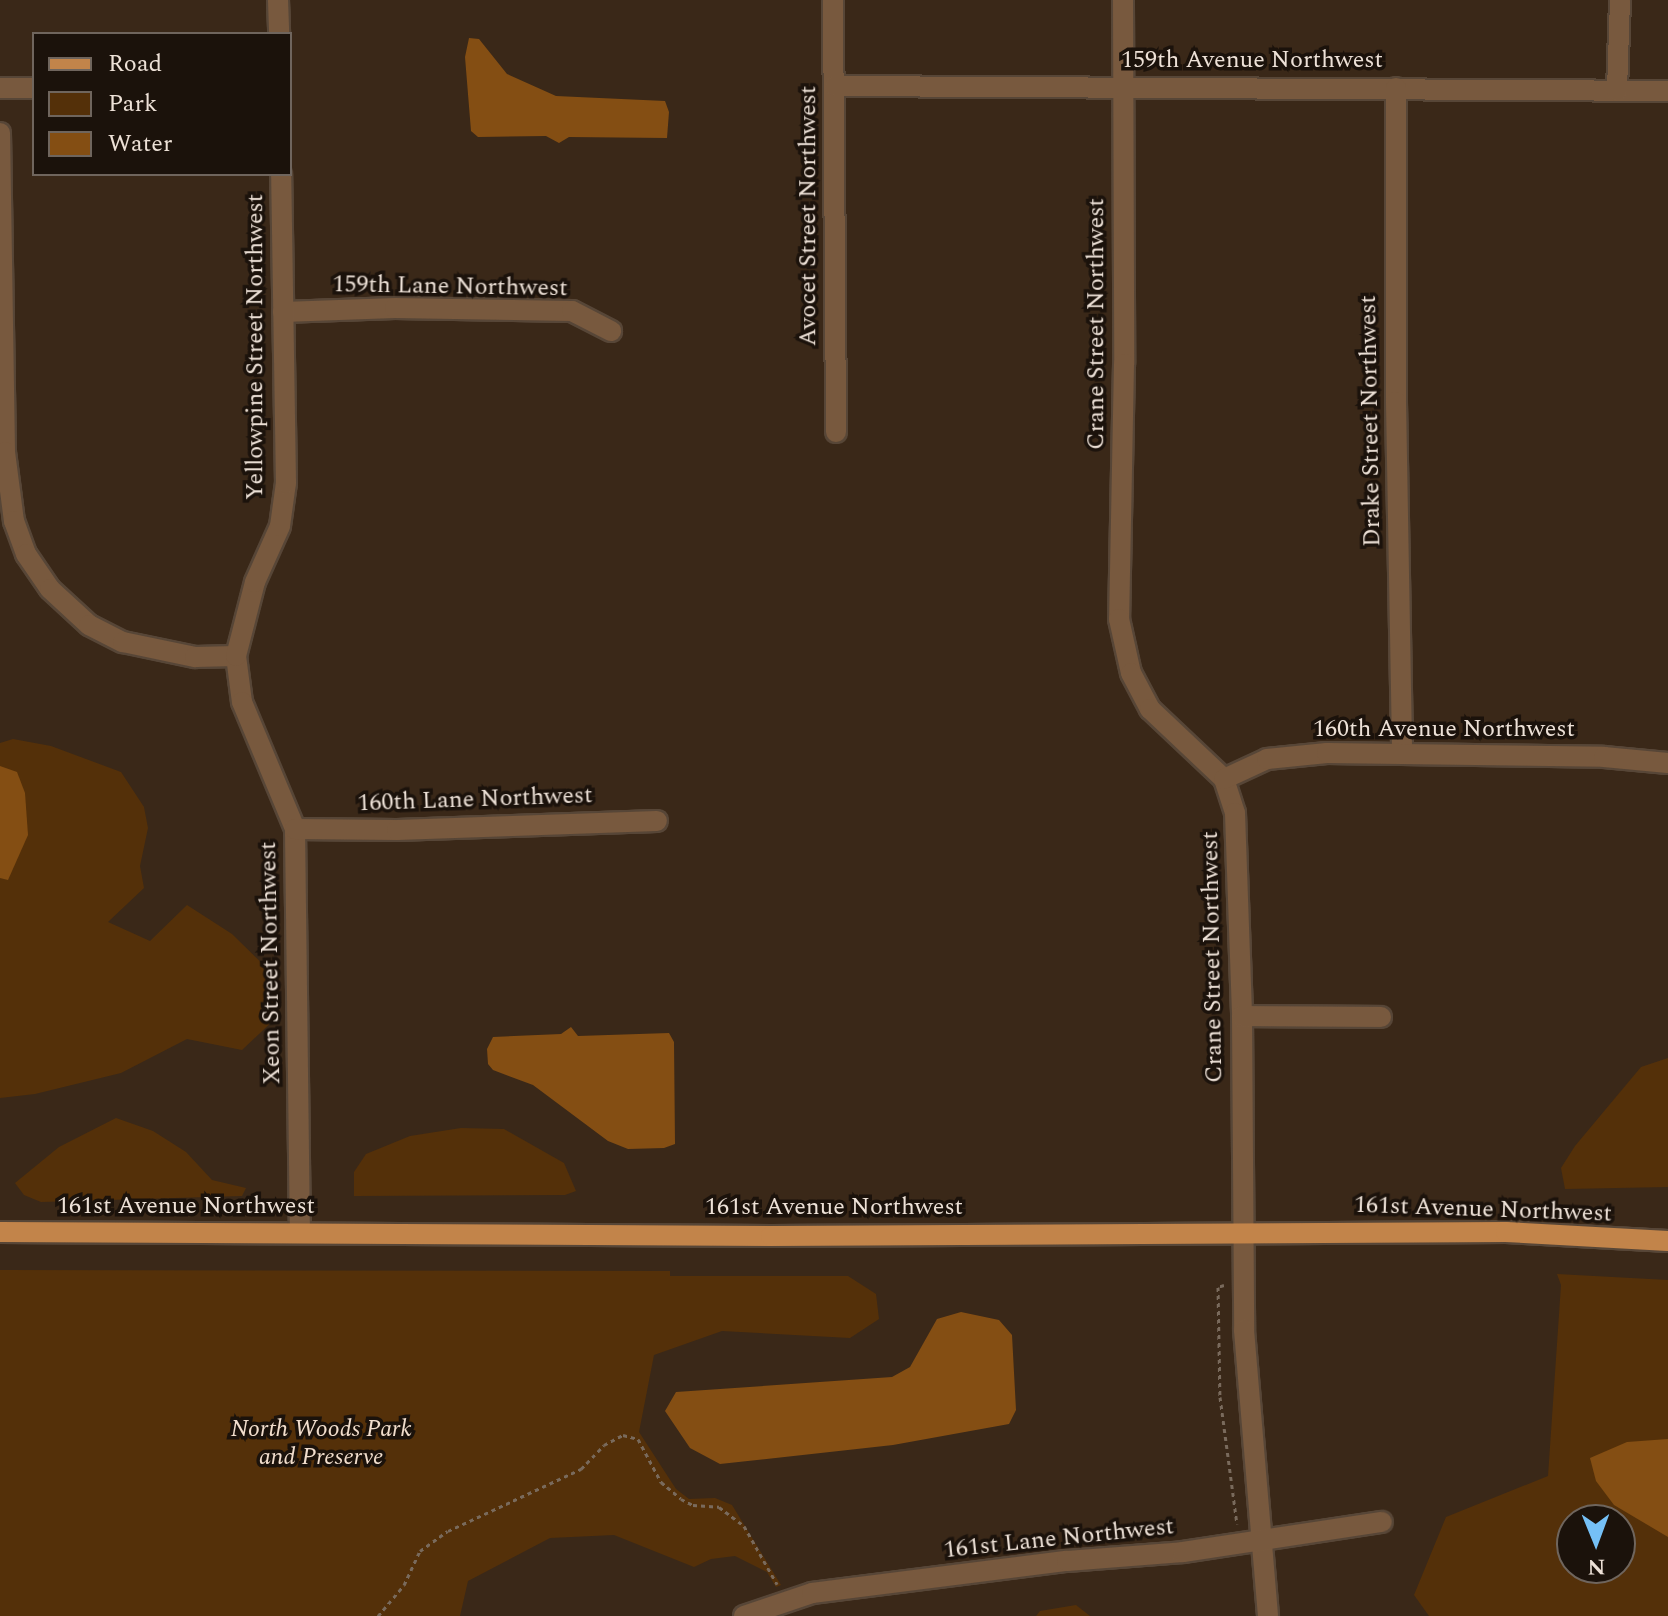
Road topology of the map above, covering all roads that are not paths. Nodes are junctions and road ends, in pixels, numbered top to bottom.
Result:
1 (278, 0) edge
2 (833, 0) edge
3 (1123, 0) edge
4 (1620, 0) edge
5 (279, 32) edge
6 (835, 86) junction
7 (1124, 86) junction
8 (0, 88) edge
9 (32, 88) edge
10 (1396, 88) junction
11 (1617, 91) junction
12 (1668, 91) edge
13 (0, 133) edge
14 (281, 176) edge
15 (1, 240) edge
16 (283, 312) junction
17 (611, 331) dead end
18 (836, 432) dead end
19 (236, 656) junction
20 (1402, 754) junction
21 (1668, 763) edge
22 (1224, 779) junction
23 (657, 821) dead end
24 (295, 829) junction
25 (1242, 1016) junction
26 (1381, 1017) dead end
27 (0, 1232) edge
28 (300, 1233) junction
29 (1243, 1233) junction
30 (1668, 1241) edge
31 (1382, 1522) dead end
32 (1260, 1539) junction
33 (744, 1616) edge
34 (1268, 1616) edge

1 - 5 street
2 - 6 street, Avocet Street Northwest
3 - 7 street, Crane Street Northwest
4 - 11 street
6 - 7 street, 159th Avenue Northwest
6 - 18 street, Avocet Street Northwest
7 - 10 street, 159th Avenue Northwest
7 - 22 street, Crane Street Northwest
8 - 9 street
10 - 11 street, 159th Avenue Northwest
10 - 20 street, Drake Street Northwest
11 - 12 street, 159th Avenue Northwest
13 - 15 street
14 - 16 street, Yellowpine Street Northwest
15 - 19 street
16 - 17 street, 159th Lane Northwest
16 - 19 street, Yellowpine Street Northwest
19 - 24 street, Xeon Street Northwest
20 - 21 street, 160th Avenue Northwest
20 - 22 street, 160th Avenue Northwest
22 - 25 street, Crane Street Northwest
23 - 24 street, 160th Lane Northwest
24 - 28 street, Xeon Street Northwest
25 - 26 street
25 - 29 street, Crane Street Northwest
27 - 28 main road, 161st Avenue Northwest
28 - 29 main road, 161st Avenue Northwest
29 - 30 main road, 161st Avenue Northwest
29 - 32 street, Crane Street Northwest
31 - 32 street, 161st Lane Northwest
32 - 33 street, 161st Lane Northwest
32 - 34 street, Crane Street Northwest

